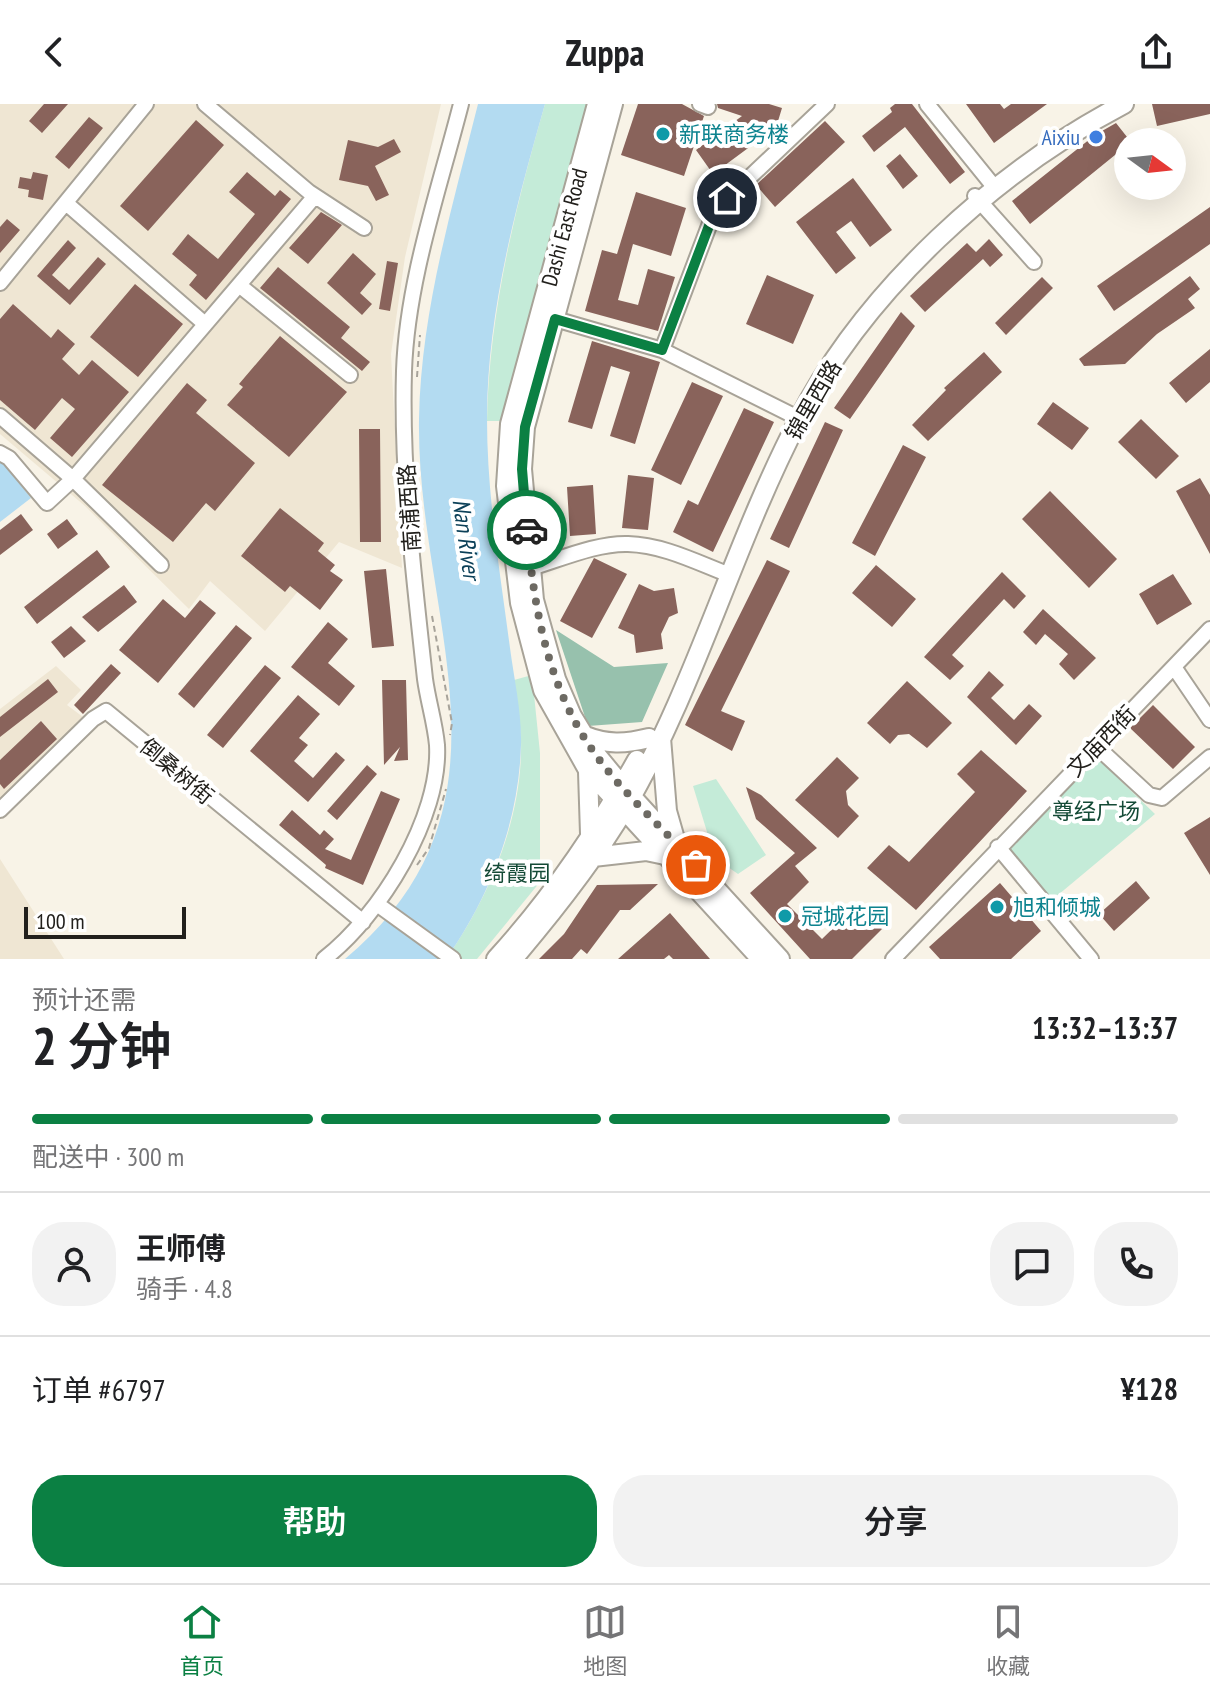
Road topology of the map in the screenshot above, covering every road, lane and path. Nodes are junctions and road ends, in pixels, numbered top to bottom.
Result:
1 (146, 104) edge
2 (205, 104) edge
3 (461, 104) edge
4 (597, 104) edge
5 (613, 104) edge
6 (827, 104) edge
7 (1100, 104) edge
8 (1124, 104) edge
9 (934, 106) edge
10 (991, 183) junction
11 (315, 196) junction
12 (977, 199) junction
13 (66, 203) junction
14 (364, 228) dead end
15 (1034, 262) dead end
16 (0, 283) edge
17 (239, 285) junction
18 (555, 319) junction
19 (205, 324) junction
20 (421, 327) dead end
21 (662, 350) junction
22 (350, 375) dead end
23 (417, 387) dead end
24 (790, 414) junction
25 (2, 421) edge
26 (0, 453) edge
27 (73, 479) junction
28 (161, 565) dead end
29 (531, 568) junction
30 (726, 574) junction
31 (429, 611) dead end
32 (1210, 629) edge
33 (1174, 667) junction
34 (1210, 720) edge
35 (583, 735) junction
36 (655, 737) junction
37 (448, 744) dead end
38 (1096, 746) junction
39 (1210, 757) edge
40 (588, 770) junction
41 (448, 776) dead end
42 (623, 798) junction
43 (0, 810) edge
44 (590, 838) junction
45 (998, 847) junction
46 (670, 848) junction
47 (593, 857) junction
48 (415, 867) dead end
49 (377, 904) junction
50 (363, 922) junction
51 (324, 959) edge
52 (453, 959) edge
53 (496, 959) edge
54 (513, 959) edge
55 (761, 959) edge
56 (780, 959) edge
57 (893, 959) edge
58 (1091, 959) edge

1 - 13 street
2 - 11 street
3 - 49 street, 南浦西路
4 - 40 main road, Dashi East Road
5 - 18 main road
6 - 21 street
7 - 10 main road, 锦里西路
8 - 12 main road, 锦里西路
9 - 10 street
10 - 12 main road, 锦里西路
11 - 14 street
11 - 17 street
12 - 15 street
12 - 24 main road, 锦里西路
12 - 30 main road, 锦里西路
13 - 16 street
13 - 19 street
17 - 19 street
17 - 22 street
18 - 21 street
18 - 29 main road
19 - 27 street
20 - 23 path
21 - 24 street
24 - 30 main road, 锦里西路
25 - 27 street
26 - 27 street
27 - 28 street
29 - 30 street
29 - 35 main road
30 - 36 main road, 锦里西路
31 - 37 path
32 - 33 street, 文庙西街
33 - 34 street
33 - 38 street, 文庙西街
35 - 36 main road
35 - 42 main road
36 - 42 main road, 锦里西路
36 - 46 main road
38 - 39 street
38 - 45 street, 文庙西街
40 - 42 main road, Dashi East Road
40 - 44 main road
41 - 48 path
42 - 44 main road
42 - 46 main road
42 - 47 main road
43 - 50 street, 倒桑树街
44 - 53 main road
45 - 57 street, 文庙西街
45 - 58 street
46 - 47 main road
46 - 55 main road
46 - 56 main road
47 - 54 main road
49 - 50 street, 南浦西路
49 - 52 street
50 - 51 street, 南浦西路

